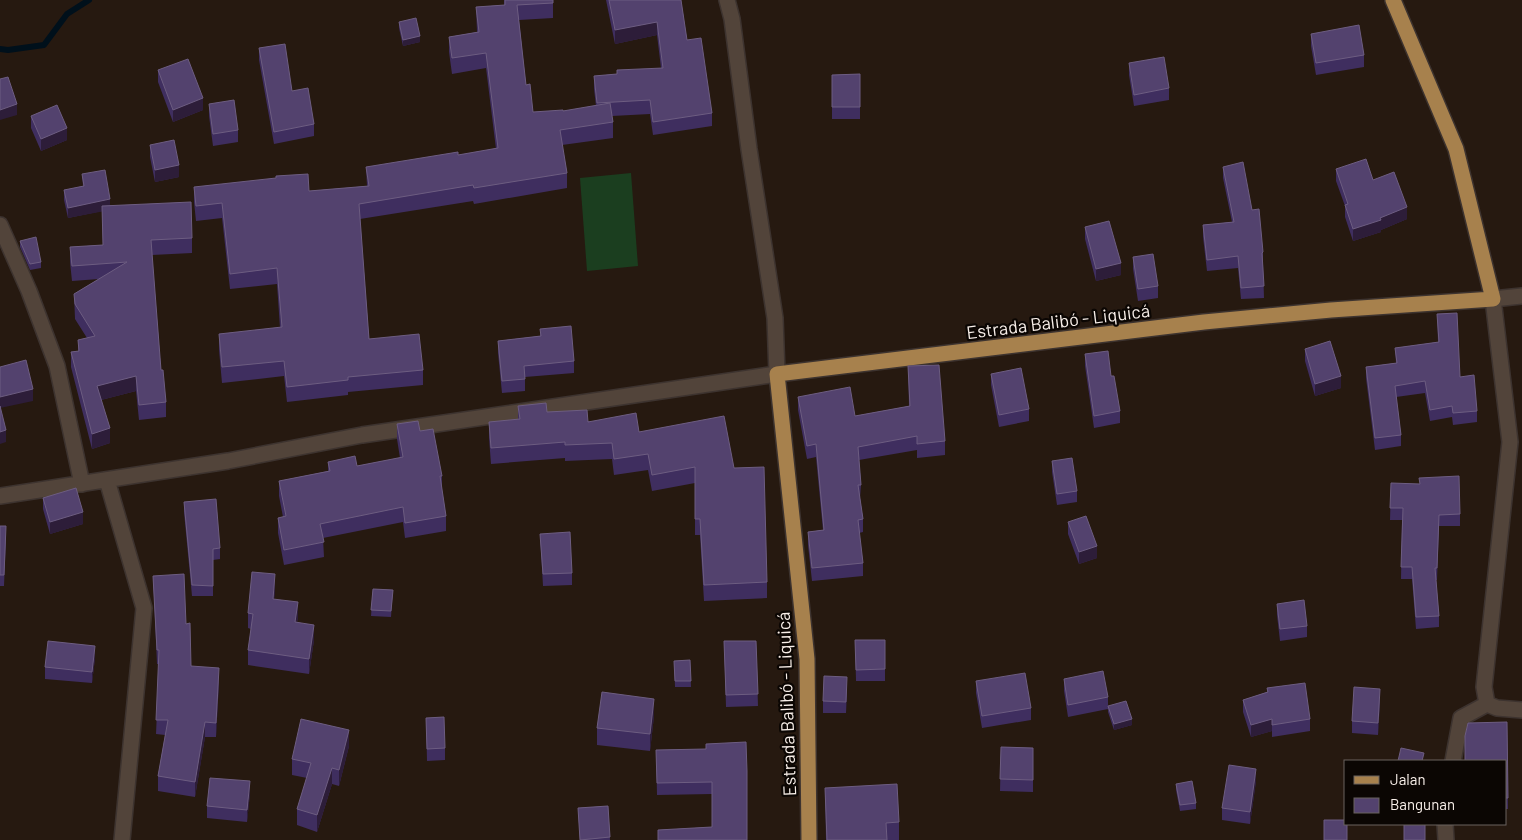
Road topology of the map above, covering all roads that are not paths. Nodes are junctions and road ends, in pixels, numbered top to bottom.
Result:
1 (727, 0) edge
2 (1393, 0) edge
3 (0, 224) edge
4 (1522, 296) edge
5 (1493, 299) junction
6 (777, 374) junction
7 (107, 480) junction
8 (82, 484) junction
9 (0, 496) edge
10 (1487, 704) junction
11 (1522, 710) edge
12 (1453, 760) edge
13 (1444, 825) edge
14 (122, 840) edge
15 (809, 840) edge
16 (1446, 840) edge

1 - 6 street
2 - 5 main road
3 - 8 street
4 - 5 street
5 - 6 main road, Estrada Balibó - Liquicá
5 - 10 street
6 - 7 street
6 - 15 main road, Estrada Balibó - Liquicá
7 - 8 street
7 - 14 street
8 - 9 street
10 - 11 street
10 - 12 street
13 - 16 street

